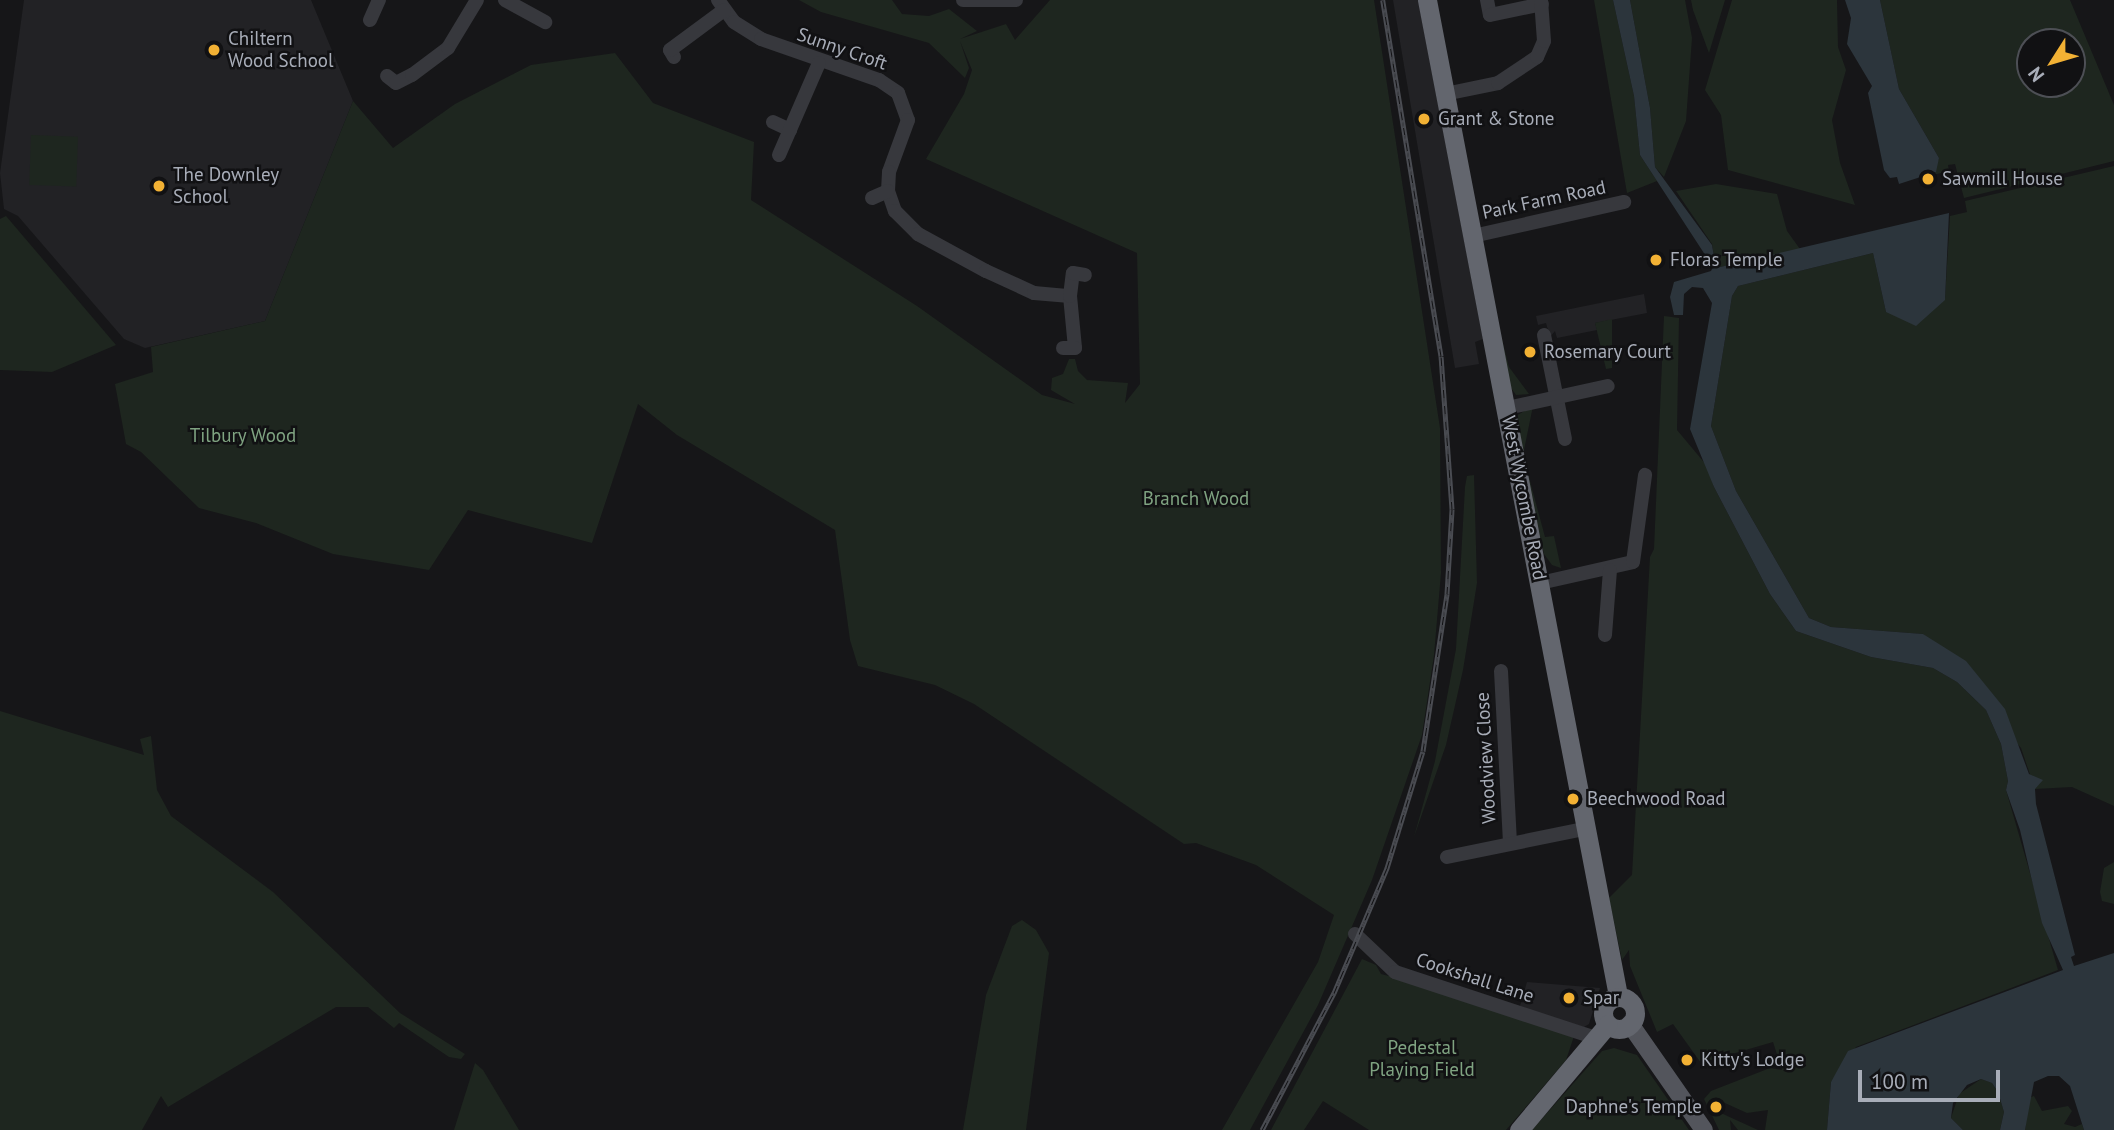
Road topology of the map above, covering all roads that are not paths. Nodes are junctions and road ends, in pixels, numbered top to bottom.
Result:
1 (379, 0) edge
2 (478, 0) edge
3 (963, 0) edge
4 (1016, 0) edge
5 (1427, 0) edge
6 (1488, 0) edge
7 (1542, 2) edge
8 (508, 3) edge
9 (721, 5) edge
10 (370, 20) dead end
11 (546, 22) dead end
12 (674, 57) dead end
13 (819, 62) junction
14 (394, 82) dead end
15 (1445, 94) junction
16 (773, 122) dead end
17 (790, 130) junction
18 (779, 156) dead end
19 (888, 191) junction
20 (872, 198) dead end
21 (1623, 202) dead end
22 (1472, 236) junction
23 (1085, 275) dead end
24 (1070, 296) junction
25 (1544, 335) dead end
26 (1062, 348) dead end
27 (1608, 386) dead end
28 (1556, 397) junction
29 (1507, 408) junction
30 (1565, 439) dead end
31 (1644, 475) dead end
32 (1610, 570) junction
33 (1540, 583) junction
34 (1605, 635) dead end
35 (1501, 671) dead end
36 (1588, 828) junction
37 (1510, 844) junction
38 (1447, 857) dead end
39 (1355, 934) dead end
40 (1618, 996) junction
41 (1630, 1024) junction
42 (1602, 1031) junction
43 (1519, 1130) edge
44 (1704, 1130) edge

1 - 10 street
2 - 14 street
3 - 4 street
5 - 15 highway, West Wycombe Road
6 - 7 street
7 - 15 street
8 - 11 street
9 - 12 street
9 - 13 street, Sunny Croft
13 - 17 street
13 - 19 street, Sunny Croft
15 - 22 highway, West Wycombe Road
16 - 17 street
17 - 18 street
19 - 20 street
19 - 24 street
21 - 22 street, Park Farm Road
22 - 29 highway, West Wycombe Road
23 - 24 street
24 - 26 street
25 - 28 street
27 - 28 street
28 - 29 street
28 - 30 street
29 - 33 highway, West Wycombe Road
31 - 32 street
32 - 33 street
32 - 34 street
33 - 36 highway, West Wycombe Road
35 - 37 street, Woodview Close
36 - 37 street
36 - 40 highway, West Wycombe Road
37 - 38 street
39 - 42 street, Cookshall Lane
40 - 41 highway
40 - 42 highway
41 - 42 highway
41 - 44 main road
42 - 43 highway

